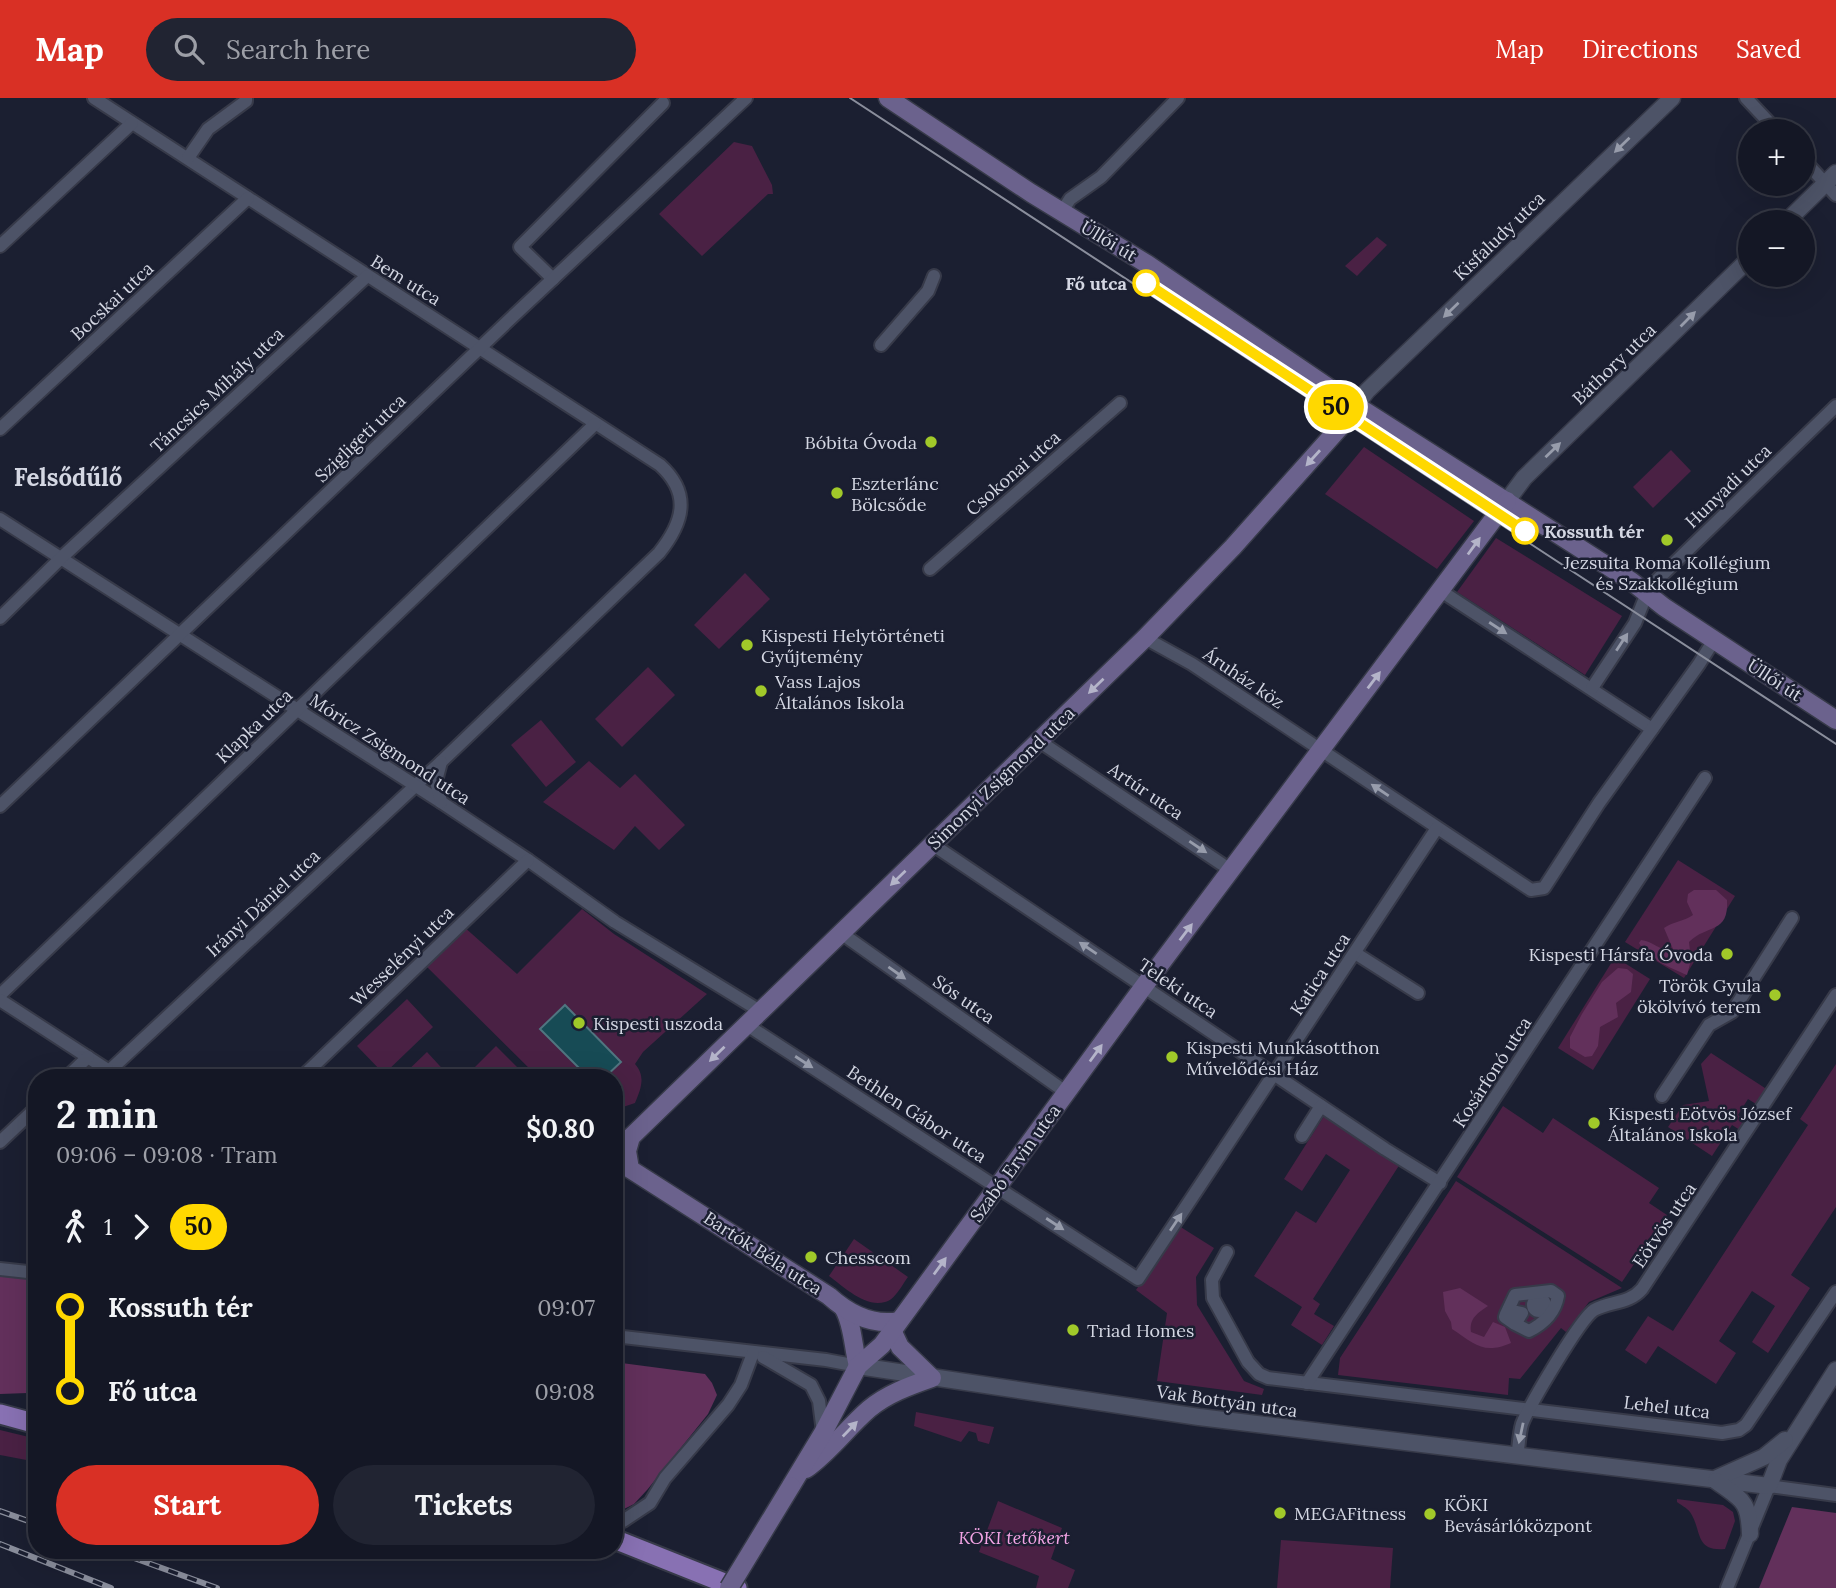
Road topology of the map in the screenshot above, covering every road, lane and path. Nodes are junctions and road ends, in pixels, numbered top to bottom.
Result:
1 (94, 98) edge
2 (246, 98) edge
3 (746, 98) edge
4 (888, 98) edge
5 (1178, 98) edge
6 (1672, 98) edge
7 (1746, 98) edge
8 (663, 103) dead end
9 (1766, 119) edge
10 (132, 123) junction
11 (188, 158) junction
12 (1815, 169) edge
13 (1833, 184) edge
14 (248, 198) junction
15 (1801, 210) edge
16 (1061, 213) junction
17 (0, 246) edge
18 (1738, 270) edge
19 (367, 276) junction
20 (934, 276) dead end
21 (553, 279) junction
22 (881, 345) dead end
23 (481, 347) junction
24 (1120, 403) dead end
25 (1356, 405) junction
26 (1836, 406) edge
27 (595, 424) junction
28 (0, 429) edge
29 (1507, 500) junction
30 (682, 505) joint
31 (0, 519) edge
32 (61, 558) junction
33 (930, 569) dead end
34 (1441, 591) junction
35 (1647, 593) junction
36 (0, 618) edge
37 (180, 635) junction
38 (1145, 638) junction
39 (1714, 640) junction
40 (1592, 688) junction
41 (297, 709) junction
42 (1836, 720) edge
43 (1652, 729) junction
44 (1040, 741) junction
45 (1321, 751) junction
46 (442, 761) junction
47 (1705, 778) dead end
48 (414, 785) junction
49 (441, 802) junction
50 (0, 806) edge
51 (1437, 828) junction
52 (933, 844) junction
53 (528, 860) junction
54 (1232, 871) junction
55 (1792, 918) dead end
56 (841, 933) junction
57 (1355, 953) junction
58 (1144, 986) junction
59 (1418, 993) dead end
60 (1836, 995) edge
61 (0, 998) edge
62 (760, 1012) junction
63 (747, 1025) junction
64 (88, 1057) junction
65 (75, 1069) edge
66 (106, 1069) edge
67 (121, 1069) edge
68 (311, 1069) edge
69 (1275, 1075) junction
70 (1067, 1093) junction
71 (1662, 1096) dead end
72 (1321, 1106) junction
73 (28, 1116) edge
74 (1302, 1136) dead end
75 (631, 1137) junction
76 (0, 1142) edge
77 (623, 1145) edge
78 (1440, 1183) junction
79 (998, 1187) junction
80 (1227, 1252) dead end
81 (0, 1269) edge
82 (28, 1272) edge
83 (1138, 1279) joint
84 (1836, 1292) edge
85 (844, 1309) junction
86 (1508, 1310) joint
87 (1823, 1310) junction
88 (1836, 1318) edge
89 (896, 1325) junction
90 (623, 1337) edge
91 (753, 1353) junction
92 (858, 1366) junction
93 (1836, 1370) edge
94 (932, 1378) junction
95 (1307, 1383) junction
96 (1528, 1410) junction
97 (0, 1414) edge
98 (28, 1422) edge
99 (1797, 1430) junction
100 (823, 1433) junction
101 (1517, 1456) junction
102 (1714, 1479) junction
103 (795, 1480) junction
104 (1769, 1486) junction
105 (1836, 1494) edge
106 (623, 1521) edge
107 (1750, 1534) junction
108 (623, 1543) edge
109 (729, 1588) edge
110 (737, 1588) edge
111 (1727, 1588) edge

1 - 10 street, Bem utca
2 - 11 street
3 - 21 street, Szigligeti utca
4 - 16 main road, Üllői út
5 - 16 street
6 -> 25 street, Kisfaludy utca
7 - 9 street
8 - 21 street
10 - 11 street, Bem utca
10 - 17 street
11 - 14 street, Bem utca
12 - 13 street
13 - 15 street
14 - 19 street, Bem utca
14 - 28 street, Bocskai utca
16 - 25 main road, Üllői út
29 -> 18 street, Báthory utca
19 - 23 street, Bem utca
19 - 32 street, Táncsics Mihály utca
20 - 22 street
21 - 23 street, Szigligeti utca
23 - 27 street, Bem utca
23 - 37 street, Szigligeti utca
24 - 33 street, Csokonai utca
25 - 29 main road, Üllői út
25 -> 38 main road, Simonyi Zsigmond utca
26 - 35 street, Hunyadi utca
27 - 30 street, Bem utca
27 - 41 street, Klapka utca
34 -> 29 main road
29 - 35 main road, Üllői út
30 - 46 street, Irányi Dániel utca
31 - 32 street, Móricz Zsigmond utca
32 - 36 street, Táncsics Mihály utca
32 - 37 street, Móricz Zsigmond utca
34 -> 40 street
45 -> 34 main road
35 - 39 main road, Üllői út
40 -> 35 street
37 - 41 street, Móricz Zsigmond utca
37 - 50 street, Szigligeti utca
38 -> 44 main road, Simonyi Zsigmond utca
38 - 45 street, Áruház köz
39 - 42 main road, Üllői út
39 - 43 street
40 - 43 street
41 - 48 street, Móricz Zsigmond utca
41 - 61 street, Klapka utca
43 - 51 street
44 - 52 main road, Simonyi Zsigmond utca
44 -> 54 street, Artúr utca
51 -> 45 street
45 - 54 main road, Szabó Ervin utca
46 - 48 street, Irányi Dániel utca
46 - 49 street
47 - 78 street, Kosárfonó utca
48 - 49 street, Móricz Zsigmond utca
48 - 67 street, Irányi Dániel utca
49 - 53 street, Móricz Zsigmond utca
51 - 57 street, Katica utca
52 -> 56 main road, Simonyi Zsigmond utca
58 -> 52 street, Teleki utca
53 - 62 street, Móricz Zsigmond utca
53 - 68 street, Wesselényi utca
58 -> 54 main road, Szabó Ervin utca
55 - 71 street
56 - 62 main road, Simonyi Zsigmond utca
56 -> 70 street, Sós utca
57 - 59 street
57 - 69 street, Katica utca
58 - 69 street, Teleki utca
70 -> 58 main road, Szabó Ervin utca
60 - 96 street, Eötvös utca
61 - 64 street
62 - 63 main road, Simonyi Zsigmond utca
63 -> 75 main road, Simonyi Zsigmond utca
63 -> 79 street, Bethlen Gábor utca
64 - 65 street
64 - 66 street
69 - 72 street, Teleki utca
83 -> 69 street, Katica utca
70 - 79 main road, Szabó Ervin utca
72 - 74 street
72 - 78 street, Teleki utca
73 - 76 street
75 - 77 street, Simonyi Zsigmond utca
75 - 85 main road, Bartók Béla utca
78 - 95 street, Kosárfonó utca
79 -> 83 street, Bethlen Gábor utca
89 -> 79 main road, Szabó Ervin utca
80 - 95 street, Vak Bottyán utca
81 - 82 street
84 - 87 street, Lehel utca
85 - 89 main road, Bartók Béla utca
85 - 92 main road
86 - 86 street
87 - 88 street
87 - 96 street, Lehel utca
89 - 92 main road, Szabó Ervin utca
89 - 94 main road
90 - 91 street, Vak Bottyán utca
91 - 92 street, Vak Bottyán utca
91 - 100 street
91 - 106 street
92 - 94 street, Vak Bottyán utca
92 - 100 main road, Szabó Ervin utca
93 - 99 street
94 - 101 street, Vak Bottyán utca
103 -> 94 main road
95 - 96 street, Vak Bottyán utca
96 -> 101 street, Eötvös utca
97 - 98 main road
99 - 102 street
99 - 104 street
100 - 103 main road, Szabó Ervin utca
101 - 102 street, Vak Bottyán utca
102 - 104 street, Vak Bottyán utca
102 - 107 street
103 - 109 main road, Szabó Ervin utca, bridge
104 - 105 street, Vak Bottyán utca
104 - 107 street
107 - 111 street
108 - 110 main road

